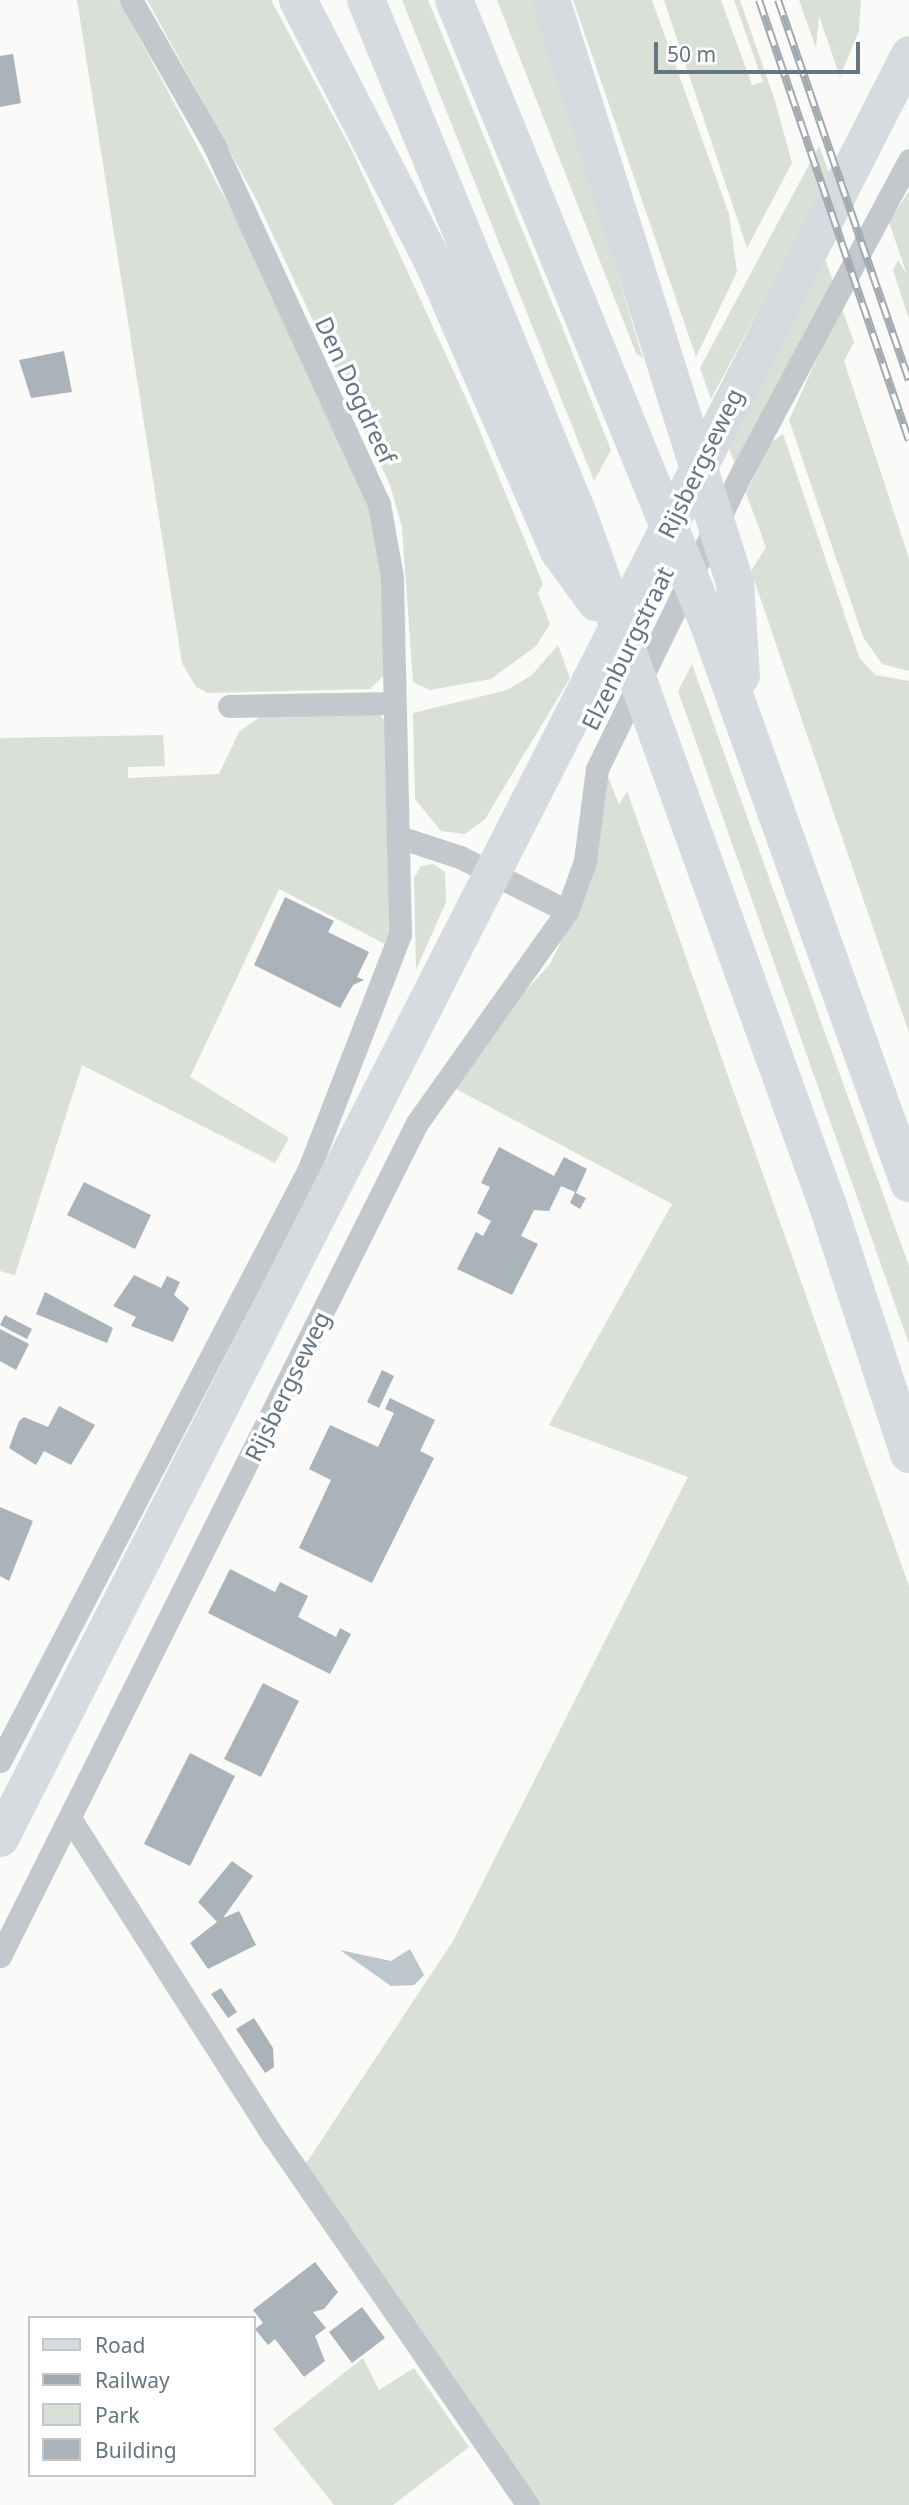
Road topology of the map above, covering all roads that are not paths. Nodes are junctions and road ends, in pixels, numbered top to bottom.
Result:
1 (131, 0) edge
2 (298, 0) edge
3 (366, 0) edge
4 (454, 0) edge
5 (551, 0) edge
6 (909, 54) edge
7 (909, 160) edge
8 (618, 632) junction
9 (394, 703) junction
10 (229, 706) dead end
11 (744, 717) junction
12 (402, 838) junction
13 (491, 873) junction
14 (567, 911) junction
15 (909, 1183) edge
16 (909, 1454) edge
17 (0, 1761) edge
18 (71, 1820) junction
19 (0, 1838) edge
20 (0, 1956) edge
21 (528, 2505) edge

1 - 9 street, Den Dogdreef
2 - 8 highway
3 - 8 highway
4 - 11 highway
5 - 11 highway
6 - 13 main road, Rijsbergseweg
7 - 14 street, Elzenburgstraat
8 - 16 highway
9 - 10 street
9 - 12 street, Den Dogdreef
11 - 15 highway
12 - 13 street
12 - 17 street
13 - 14 street
13 - 19 main road, Rijsbergseweg
14 - 18 street, Rijsbergseweg
18 - 20 street, Rijsbergseweg
18 - 21 street

